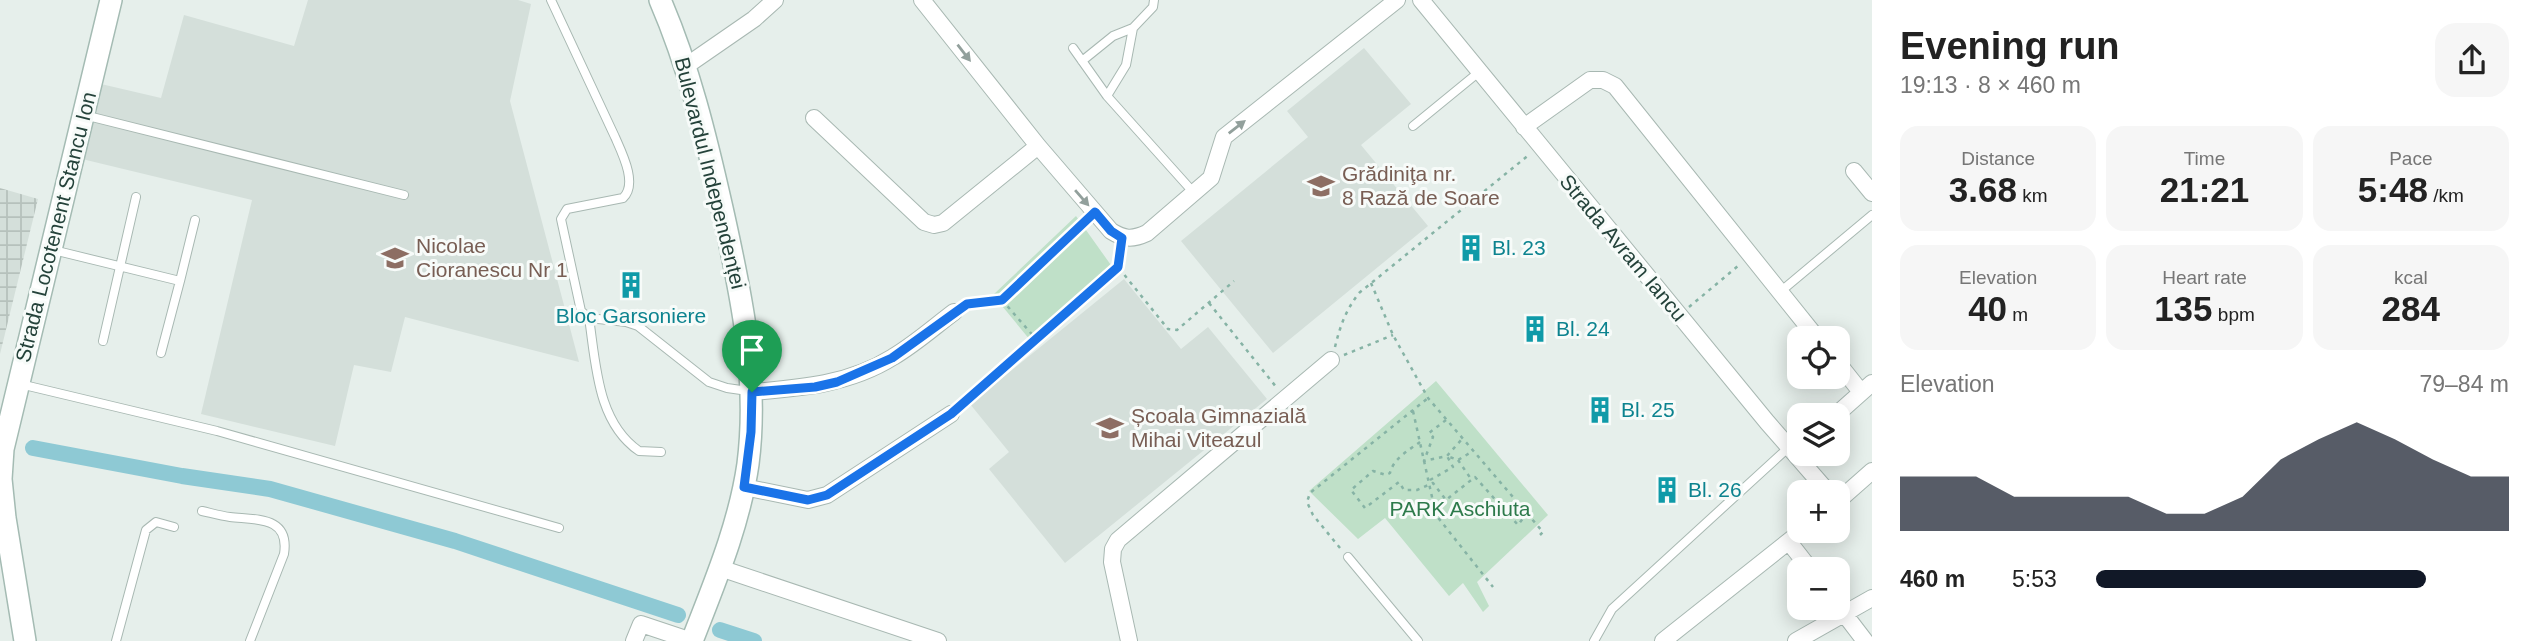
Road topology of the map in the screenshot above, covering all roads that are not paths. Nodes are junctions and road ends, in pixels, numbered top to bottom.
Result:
1 (111, 0) edge
2 (551, 0) edge
3 (660, 0) edge
4 (775, 0) edge
5 (922, 0) edge
6 (1154, 0) edge
7 (1397, 0) edge
8 (1422, 0) edge
9 (1133, 28) junction
10 (1073, 48) dead end
11 (1082, 61) junction
12 (686, 66) junction
13 (1479, 72) junction
14 (1107, 96) junction
15 (84, 115) junction
16 (814, 118) dead end
17 (1413, 126) dead end
18 (1524, 127) junction
19 (1038, 146) junction
20 (1854, 171) dead end
21 (1194, 193) junction
22 (1872, 193) edge
23 (404, 195) dead end
24 (136, 197) dead end
25 (1872, 215) edge
26 (195, 220) dead end
27 (50, 249) junction
28 (121, 268) junction
29 (180, 281) junction
30 (1780, 292) junction
31 (954, 312) road end
32 (589, 318) junction
33 (1807, 326) edge
34 (103, 341) dead end
35 (161, 354) dead end
36 (1331, 360) road end
37 (1850, 373) edge
38 (17, 383) junction
39 (1867, 388) edge
40 (752, 392) junction
41 (1850, 403) edge
42 (951, 414) road end
43 (1787, 441) edge
44 (661, 452) dead end
45 (1787, 455) edge
46 (1807, 466) edge
47 (1872, 471) edge
48 (1819, 480) edge
49 (744, 487) junction
50 (1850, 490) edge
51 (202, 511) dead end
52 (174, 527) dead end
53 (559, 528) dead end
54 (1788, 543) edge
55 (1790, 543) edge
56 (1348, 557) road end
57 (1801, 557) edge
58 (720, 568) junction
59 (1872, 598) edge
60 (1850, 606) edge
61 (1826, 620) edge
62 (1850, 620) edge
63 (21, 634) edge
64 (116, 641) edge
65 (250, 641) edge
66 (634, 641) edge
67 (692, 641) edge
68 (938, 641) edge
69 (1129, 641) edge
70 (1418, 641) edge
71 (1594, 641) edge
72 (1663, 641) edge
73 (1796, 641) edge
74 (1866, 641) edge

1 - 15 main road, Strada Locotenent Stancu Ion
2 - 32 lane
3 - 12 main road, Bulevardul Independenței
4 - 12 street
5 -> 19 street
6 - 9 lane
21 -> 7 street
8 - 13 street, Strada Avram Iancu
9 - 11 lane
9 - 14 lane
10 - 11 lane
11 - 14 lane
12 - 40 main road, Bulevardul Independenței
13 - 17 lane
13 - 18 street, Strada Avram Iancu
14 - 21 lane
15 - 23 lane
15 - 27 main road, Strada Locotenent Stancu Ion
16 - 19 street
18 - 30 street
18 - 43 street, Strada Avram Iancu
19 -> 21 street
20 - 22 street
24 - 28 lane
25 - 30 lane
26 - 29 lane
27 - 28 lane
27 - 38 main road, Strada Locotenent Stancu Ion
28 - 29 lane
28 - 34 lane
29 - 35 lane
30 - 33 street
31 - 40 street
32 - 40 lane
32 - 44 lane
36 - 69 street
37 - 39 street
38 - 53 lane
38 - 63 main road, Strada Locotenent Stancu Ion
39 - 41 street
40 - 49 main road, Bulevardul Independenței
42 - 49 street
45 - 71 lane
46 - 48 street, Strada Avram Iancu
47 - 50 street
49 - 58 main road, Bulevardul Independenței
51 - 65 lane
52 - 64 lane
54 - 72 street
55 - 57 street
56 - 70 lane
58 - 67 main road, Bulevardul Independenței
58 - 68 street
59 - 60 street
61 - 73 street
62 - 74 street
66 - 67 street

